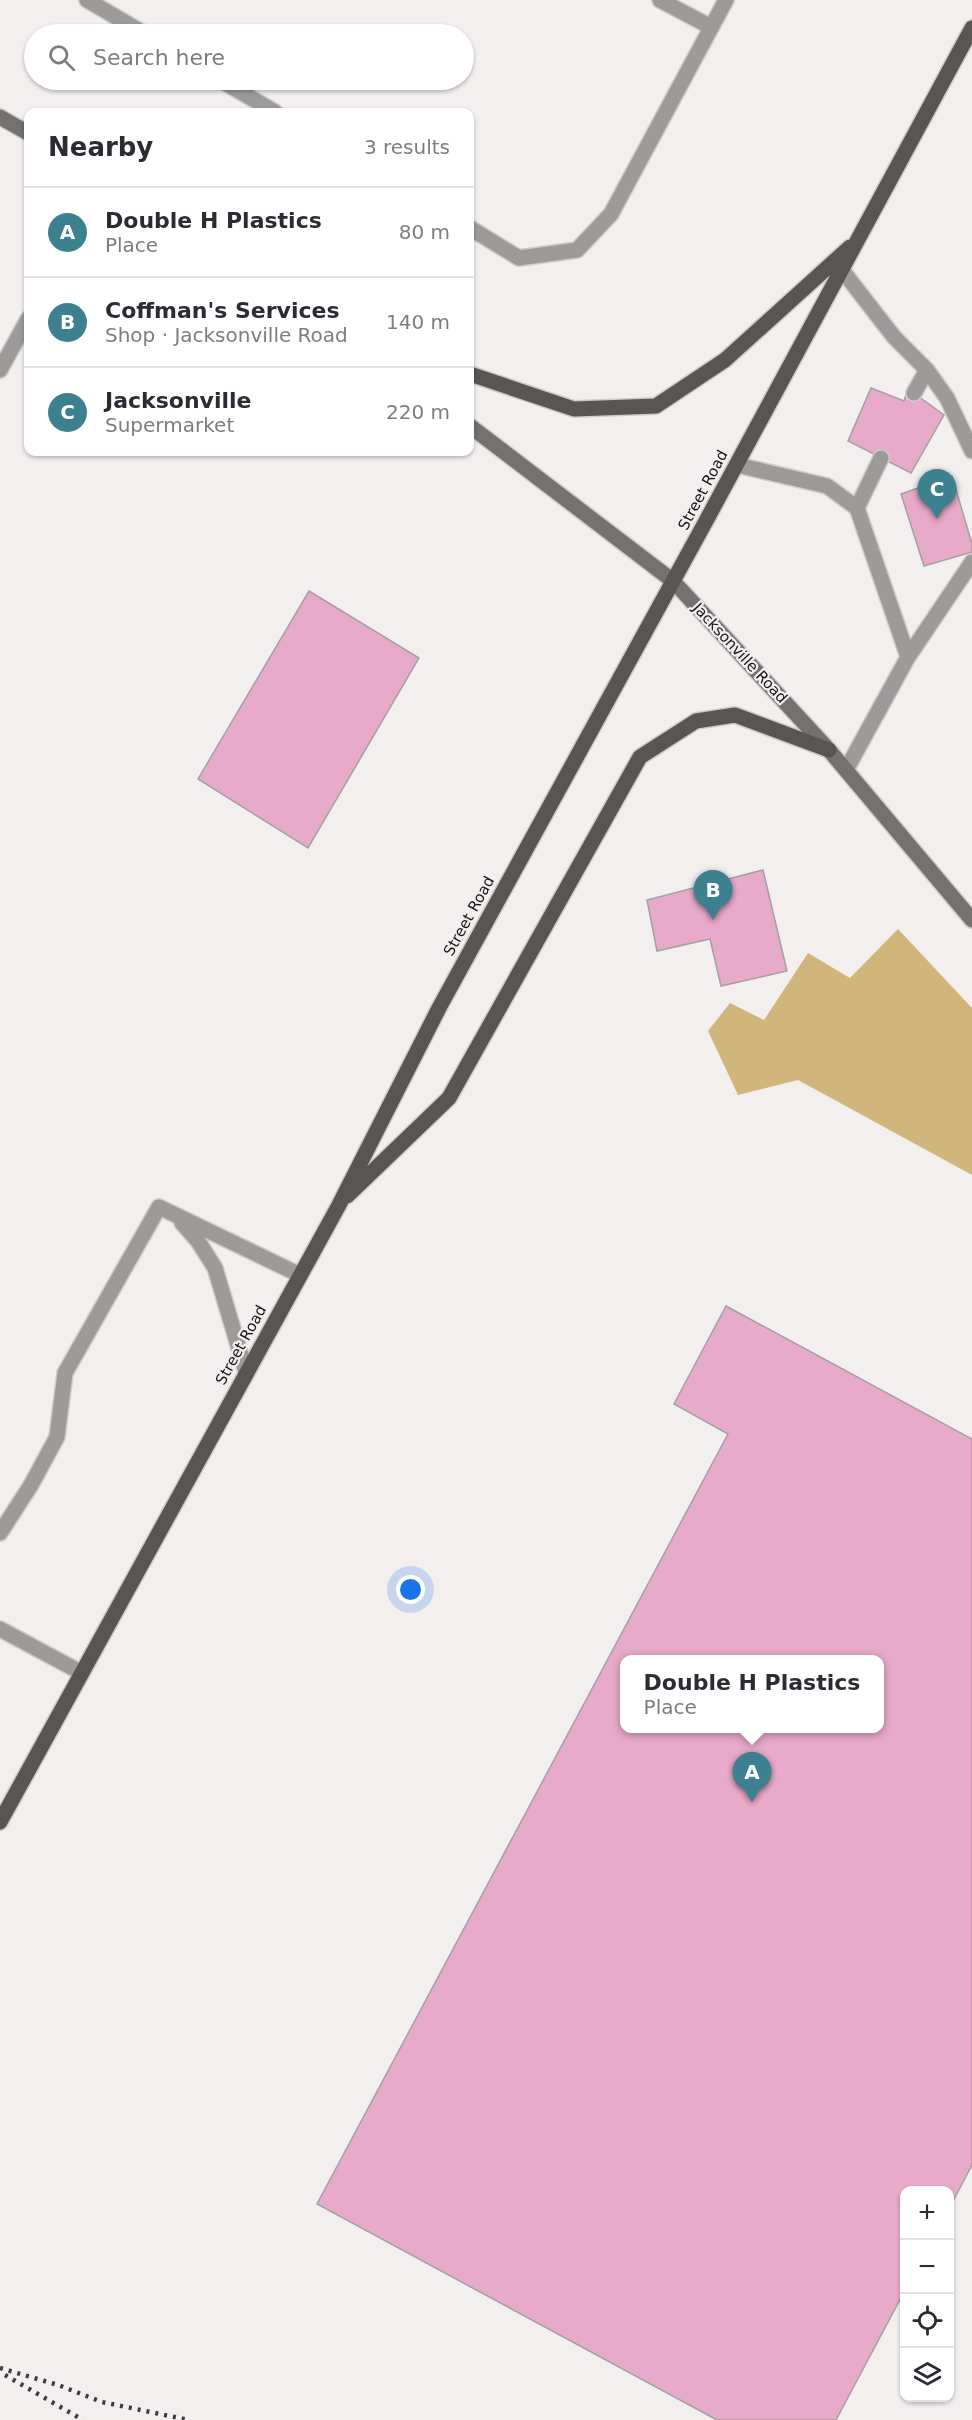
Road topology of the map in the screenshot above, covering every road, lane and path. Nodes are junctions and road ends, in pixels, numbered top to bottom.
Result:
1 (87, 0) edge
2 (660, 0) edge
3 (726, 0) edge
4 (128, 24) edge
5 (711, 27) junction
6 (972, 28) edge
7 (237, 90) edge
8 (268, 108) edge
9 (0, 117) edge
10 (24, 131) edge
11 (474, 230) edge
12 (857, 241) junction
13 (842, 270) junction
14 (24, 326) edge
15 (0, 370) edge
16 (927, 370) junction
17 (474, 375) edge
18 (915, 393) dead end
19 (474, 429) edge
20 (972, 451) edge
21 (881, 458) dead end
22 (736, 465) junction
23 (857, 508) junction
24 (972, 562) edge
25 (674, 581) junction
26 (908, 657) junction
27 (829, 750) junction
28 (846, 770) junction
29 (972, 920) edge
30 (339, 1205) junction
31 (178, 1218) junction
32 (300, 1275) junction
33 (246, 1372) junction
34 (0, 1533) edge
35 (0, 1629) edge
36 (82, 1673) junction
37 (0, 1822) edge

1 - 4 street
2 - 5 street
3 - 5 street
5 - 11 street
6 - 12 main road, Street Road
7 - 8 street
9 - 10 main road
12 - 13 main road, Street Road
12 - 17 main road
13 - 16 street
13 - 22 main road, Street Road
14 - 15 street
16 - 18 street
16 - 20 street
19 - 25 main road, Jacksonville Road
21 - 23 street
22 - 23 street
22 - 25 main road, Street Road
23 - 26 street
24 - 26 street
25 - 27 main road, Jacksonville Road
25 - 30 main road, Street Road
26 - 28 street
27 - 28 main road, Jacksonville Road
27 - 30 main road
28 - 29 main road, Jacksonville Road
30 - 32 main road, Street Road
31 - 32 street
31 - 33 street
31 - 34 street
32 - 33 main road, Street Road
33 - 36 main road, Street Road
35 - 36 street
36 - 37 main road, Street Road

